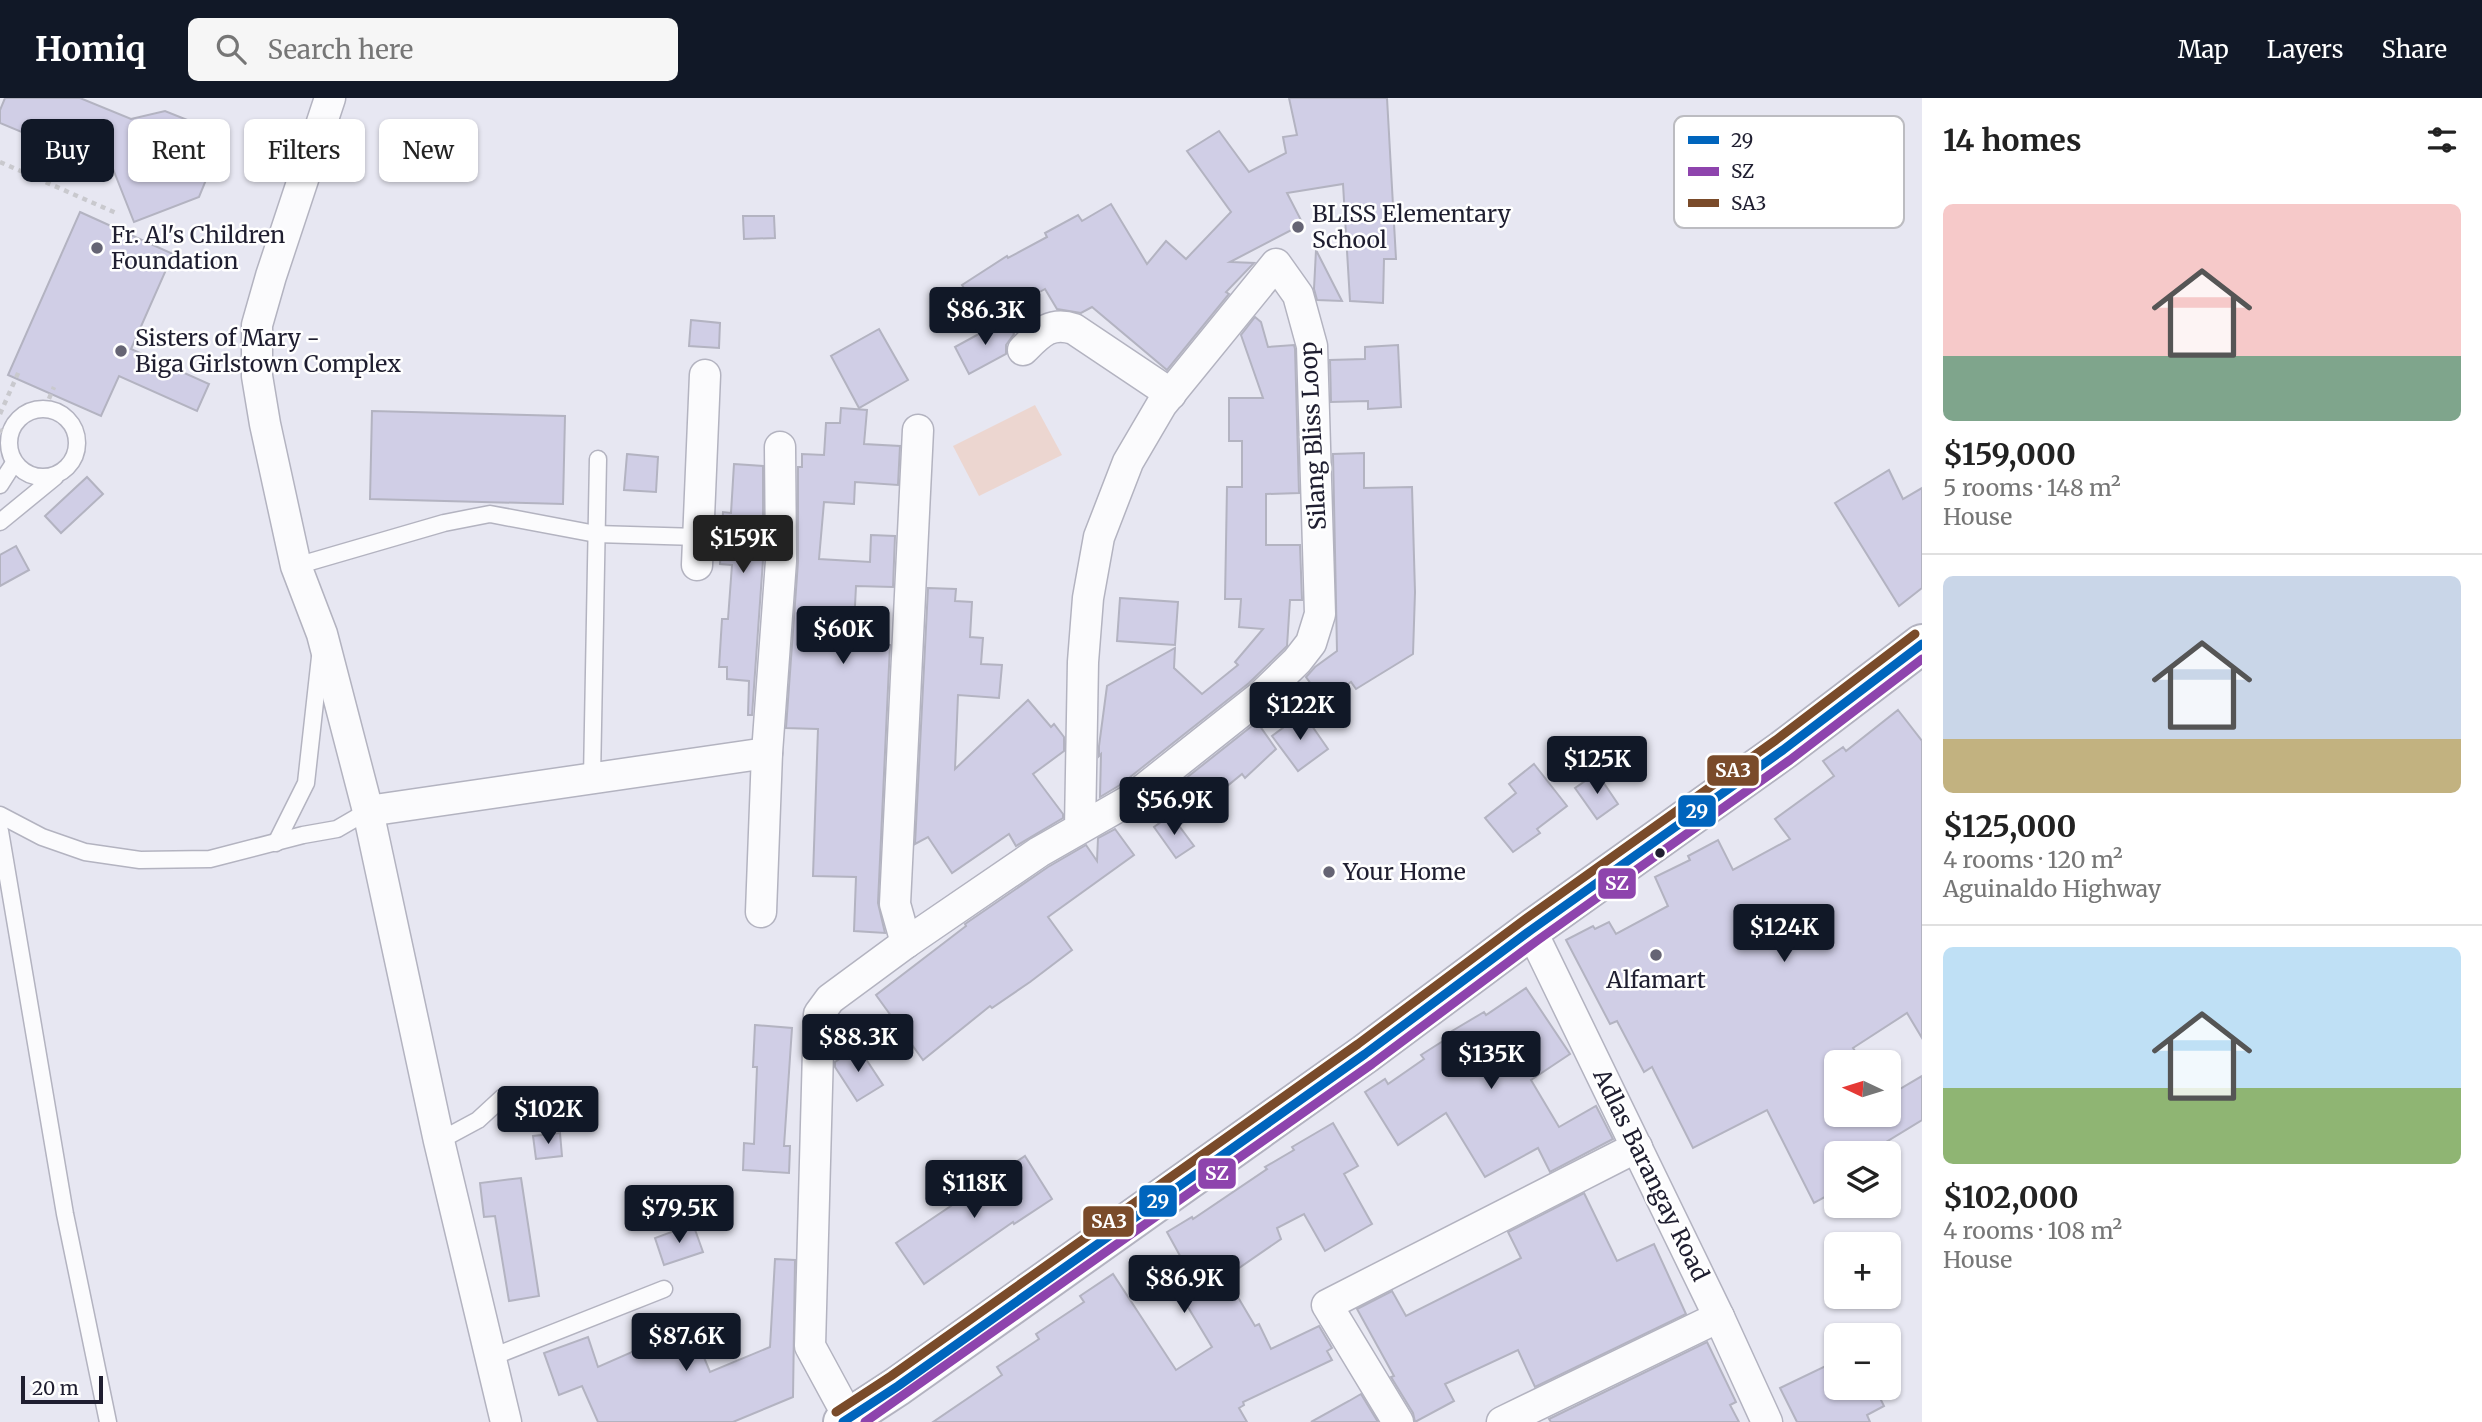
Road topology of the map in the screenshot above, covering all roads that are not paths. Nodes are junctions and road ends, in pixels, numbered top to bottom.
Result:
1 (330, 98) edge
2 (1023, 350) dead end
3 (705, 375) dead end
4 (1171, 394) junction
5 (918, 430) dead end
6 (4, 432) edge
7 (779, 447) dead end
8 (598, 458) dead end
9 (14, 463) junction
10 (56, 476) junction
11 (0, 485) edge
12 (0, 522) edge
13 (596, 534) junction
14 (698, 551) joint
15 (296, 566) junction
16 (322, 634) junction
17 (1922, 644) edge
18 (767, 753) junction
19 (592, 779) junction
20 (368, 811) junction
21 (0, 815) edge
22 (1080, 828) junction
23 (0, 831) edge
24 (276, 843) junction
25 (761, 912) dead end
26 (1531, 930) junction
27 (906, 943) junction
28 (503, 1097) dead end
29 (439, 1141) junction
30 (1637, 1147) junction
31 (664, 1289) dead end
32 (1719, 1317) junction
33 (492, 1357) junction
34 (846, 1420) edge
35 (108, 1422) edge
36 (506, 1422) edge
37 (1398, 1422) edge
38 (1502, 1422) edge
39 (1767, 1422) edge

1 - 15 street
2 - 4 street
3 - 14 street
4 - 22 street, Silang Bliss Loop
4 - 22 street, Silang Bliss Loop
5 - 27 street
6 - 9 lane
6 - 10 lane
7 - 18 street
8 - 13 lane
9 - 10 lane
9 - 11 lane
10 - 12 lane
13 - 14 lane
13 - 15 lane
13 - 19 lane
15 - 16 street
16 - 20 street
16 - 24 lane
17 - 26 main road
18 - 19 street
18 - 25 street
19 - 20 street
20 - 24 lane
20 - 29 street
21 - 24 lane
22 - 27 street
23 - 35 lane
26 - 30 street, Adlas Barangay Road
26 - 34 main road
27 - 34 street
28 - 29 lane
29 - 33 street
30 - 32 street, Adlas Barangay Road
30 - 37 street
31 - 33 lane
32 - 38 street
32 - 39 street, Adlas Barangay Road
33 - 36 street

